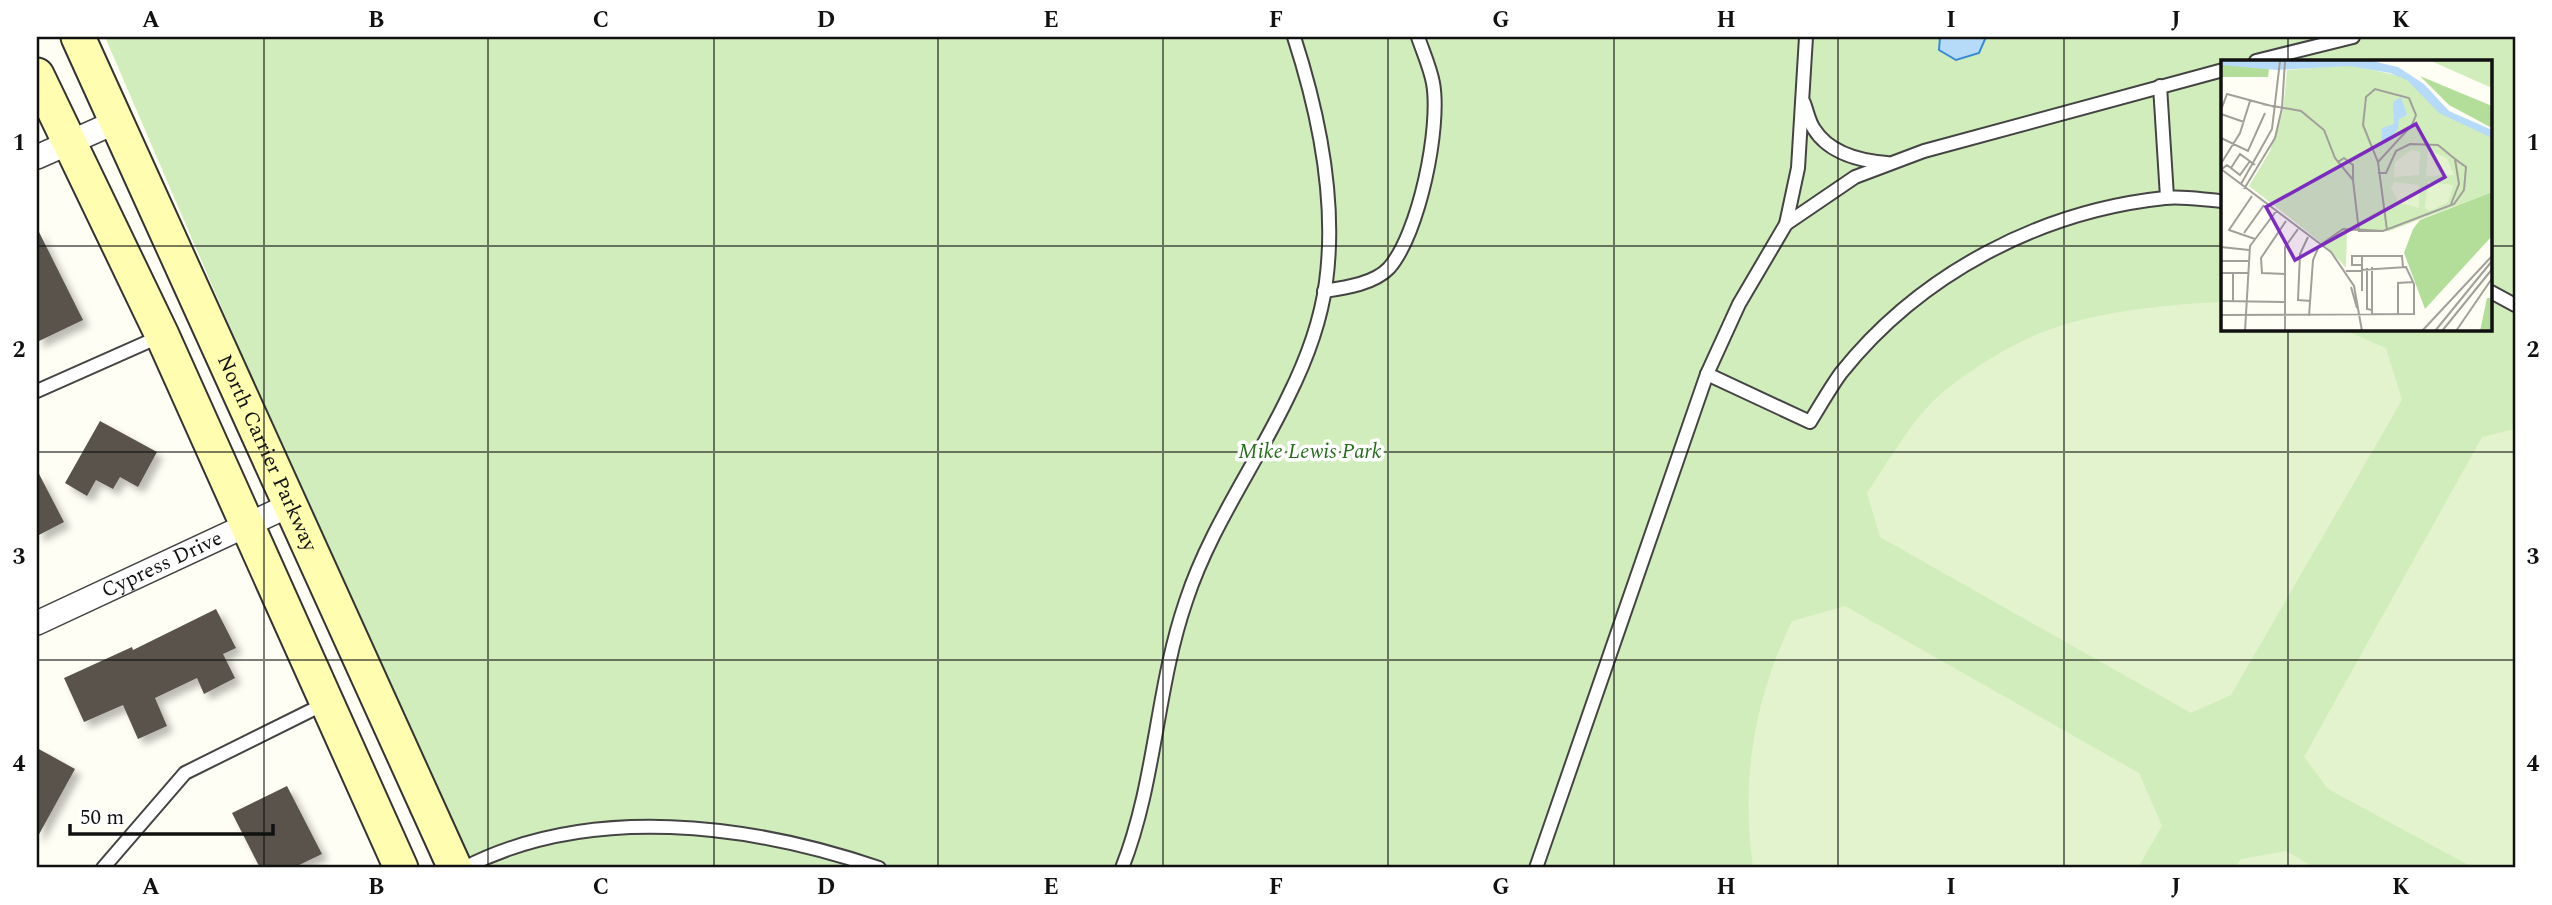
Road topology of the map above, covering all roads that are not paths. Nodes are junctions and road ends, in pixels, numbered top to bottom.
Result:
1 (78, 37) edge
2 (1294, 37) edge
3 (1418, 37) edge
4 (1806, 37) edge
5 (2353, 37) edge
6 (2260, 60) edge
7 (2221, 71) edge
8 (37, 75) edge
9 (2160, 86) junction
10 (1802, 97) junction
11 (118, 121) junction
12 (68, 143) junction
13 (37, 157) edge
14 (1891, 164) junction
15 (2167, 198) junction
16 (2221, 201) edge
17 (1786, 223) junction
18 (1324, 291) junction
19 (2492, 293) edge
20 (2515, 305) edge
21 (162, 335) junction
22 (1707, 374) junction
23 (37, 391) edge
24 (288, 506) junction
25 (247, 526) junction
26 (37, 623) edge
27 (327, 703) junction
28 (103, 868) edge
29 (401, 868) edge
30 (455, 868) edge
31 (464, 868) edge
32 (879, 868) edge
33 (1122, 868) edge
34 (1536, 868) edge

1 - 11 main road, North Carrier Parkway
2 - 18 lane
3 - 18 lane
4 - 10 lane
5 - 6 lane
7 - 9 lane
8 - 12 main road
9 - 14 lane
9 - 15 lane
10 - 14 lane
10 - 17 lane
11 - 12 street
11 - 24 main road, North Carrier Parkway
12 - 13 street
12 - 21 main road
14 - 17 lane
15 - 16 lane
15 - 22 lane
17 - 22 lane
18 - 33 lane
19 - 20 lane
21 - 23 lane
21 - 25 main road
22 - 34 lane
24 - 25 street, Cypress Drive
24 - 30 main road, North Carrier Parkway
25 - 26 street, Cypress Drive
25 - 27 main road
27 - 28 lane
27 - 29 main road
31 - 32 lane

